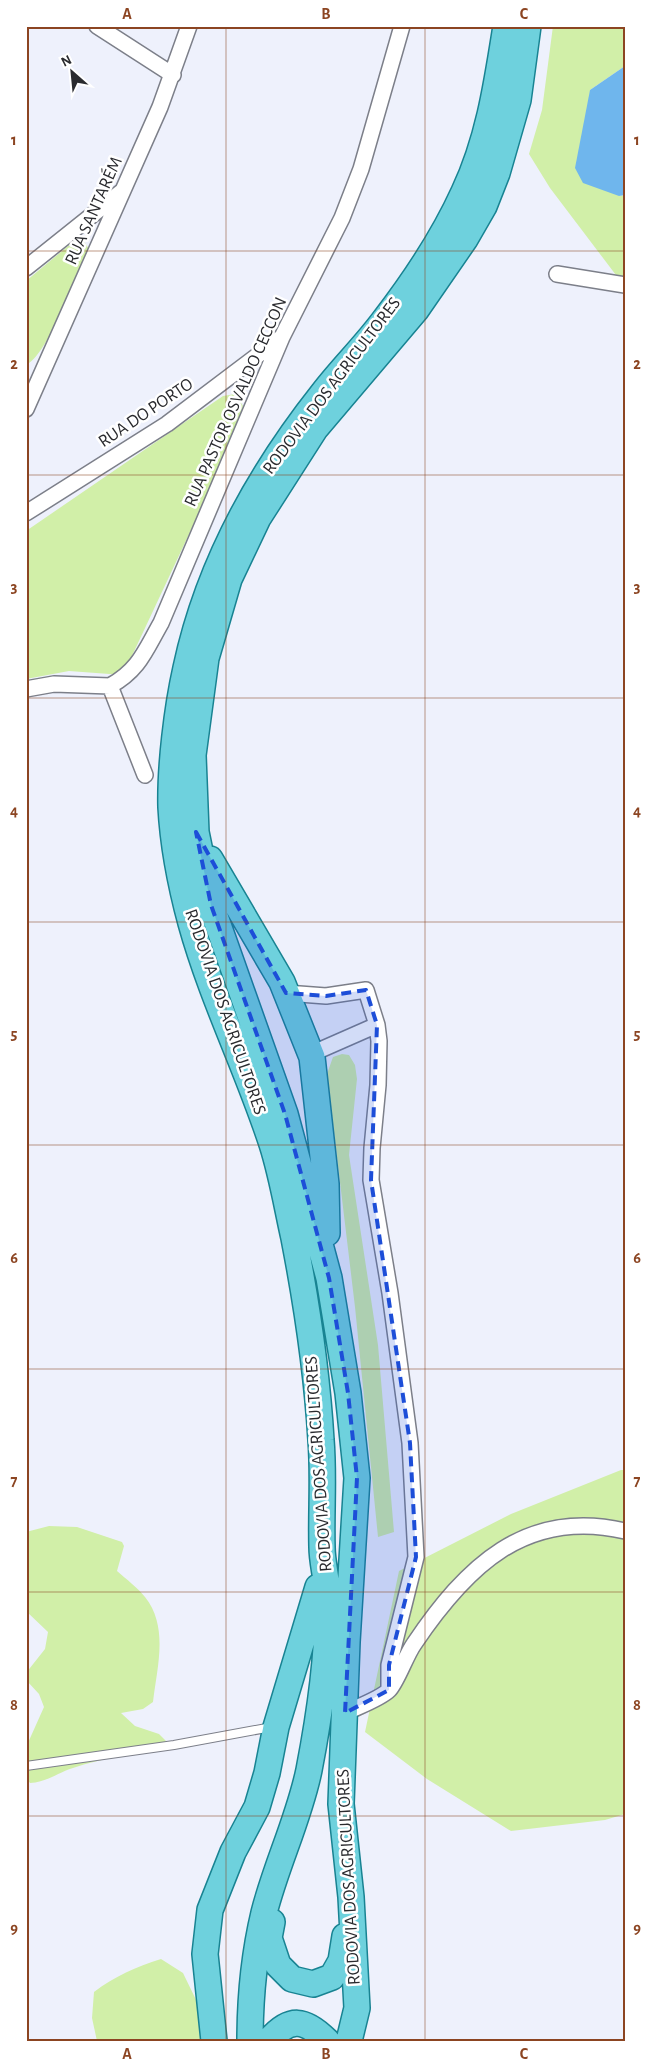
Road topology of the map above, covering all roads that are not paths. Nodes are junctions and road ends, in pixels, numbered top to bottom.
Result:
1 (97, 26) edge
2 (189, 26) edge
3 (402, 26) edge
4 (506, 26) edge
5 (528, 26) edge
6 (173, 75) junction
7 (124, 190) junction
8 (26, 268) edge
9 (557, 274) dead end
10 (625, 285) edge
11 (282, 336) junction
12 (31, 387) edge
13 (26, 410) edge
14 (26, 513) edge
15 (110, 686) junction
16 (26, 689) edge
17 (144, 775) dead end
18 (196, 832) junction
19 (286, 993) junction
20 (378, 1025) junction
21 (311, 1054) junction
22 (329, 1278) junction
23 (625, 1531) edge
24 (322, 1552) junction
25 (389, 1690) junction
26 (345, 1713) junction
27 (276, 1727) junction
28 (26, 1766) edge
29 (281, 1858) junction
30 (351, 1897) junction
31 (214, 2041) edge
32 (250, 2041) edge
33 (269, 2041) edge
34 (327, 2041) edge
35 (350, 2041) edge

1 - 6 street
2 - 6 street, RUA SANTARÉM
3 - 11 street, RUA PASTOR OSVALDO CECCON
4 - 24 main road, RODOVIA DOS AGRICULTORES
5 - 18 main road, RODOVIA DOS AGRICULTORES
6 - 7 street, RUA SANTARÉM
7 - 8 street
7 - 12 street, RUA SANTARÉM
9 - 10 street
11 - 14 street, RUA DO PORTO
11 - 15 street, RUA PASTOR OSVALDO CECCON
12 - 13 street, RUA SANTARÉM
15 - 16 street
15 - 17 street
18 - 19 main road
18 - 22 main road, RODOVIA DOS AGRICULTORES
19 - 20 street
19 - 21 main road
20 - 21 street
20 - 25 street
21 - 22 main road
22 - 26 main road, RODOVIA DOS AGRICULTORES
23 - 25 street
24 - 27 main road
24 - 29 main road, RODOVIA DOS AGRICULTORES
25 - 26 street
26 - 30 main road, RODOVIA DOS AGRICULTORES
27 - 28 lane
27 - 31 main road
29 - 30 main road
29 - 32 main road, RODOVIA DOS AGRICULTORES
30 - 35 main road, RODOVIA DOS AGRICULTORES
33 - 34 main road

